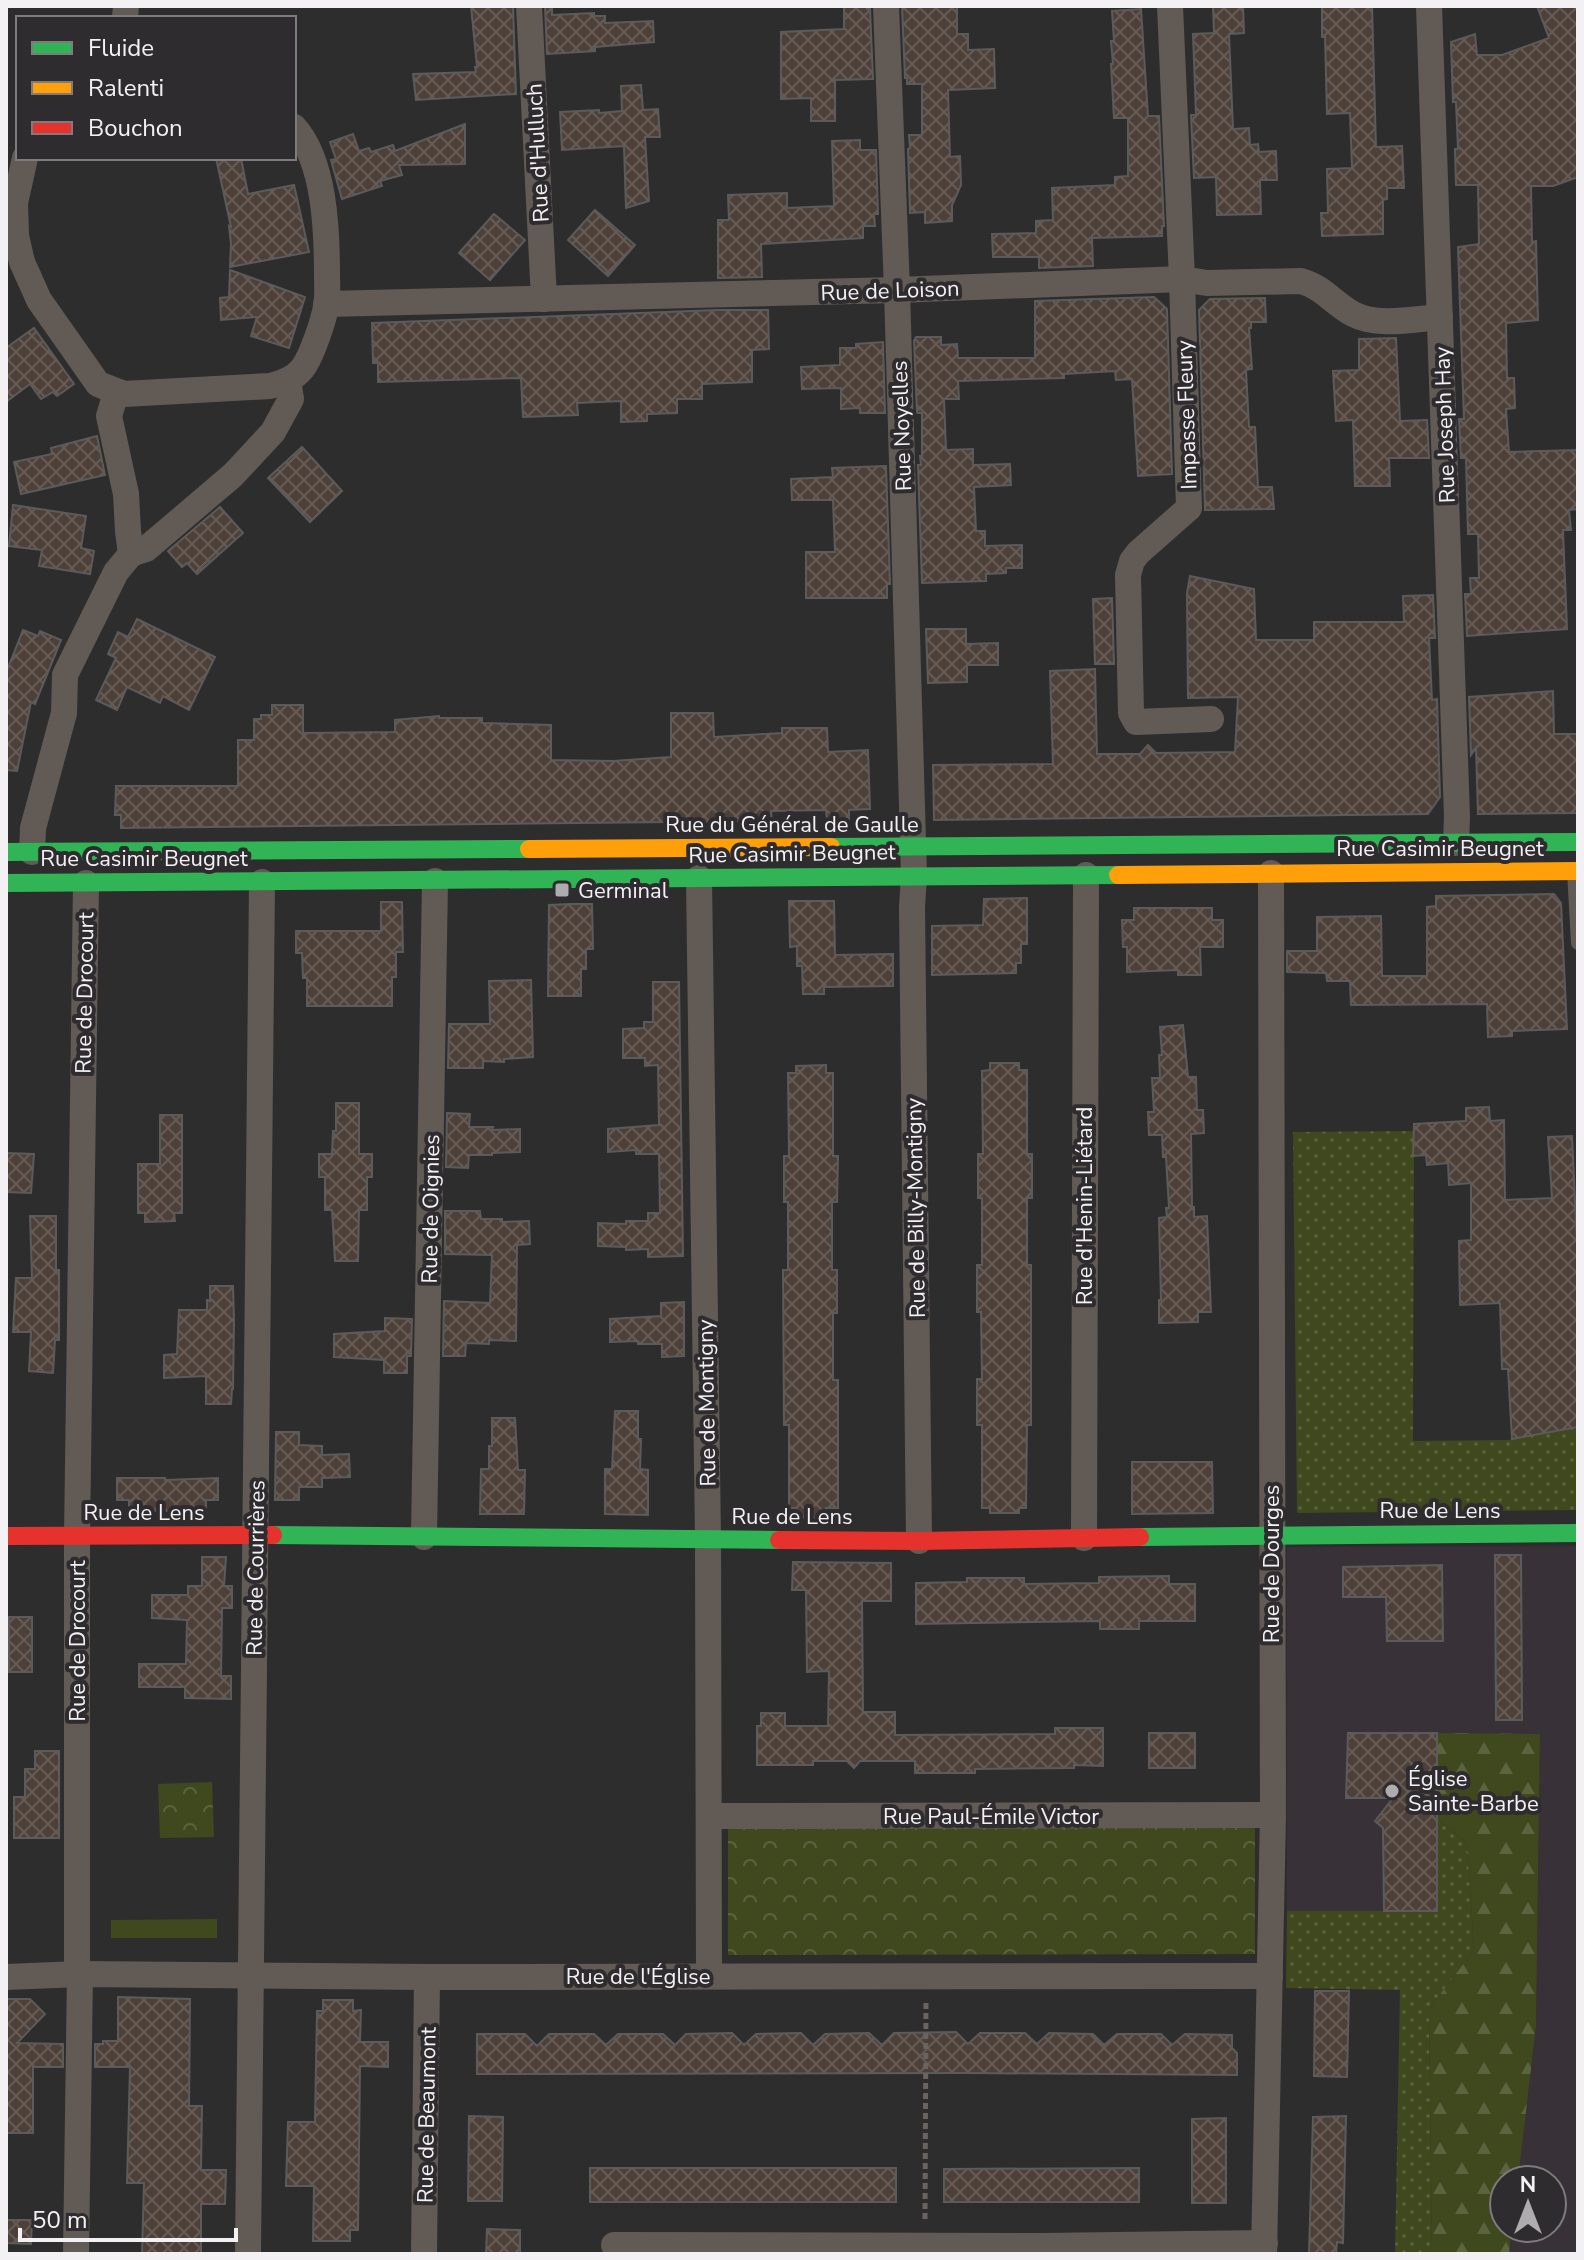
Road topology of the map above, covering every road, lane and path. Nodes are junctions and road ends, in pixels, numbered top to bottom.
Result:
1 (529, 6) edge
2 (886, 6) edge
3 (1170, 6) edge
4 (1429, 6) edge
5 (296, 129) edge
6 (25, 160) edge
7 (1182, 279) junction
8 (897, 290) junction
9 (544, 299) junction
10 (326, 304) junction
11 (1440, 317) junction
12 (288, 381) junction
13 (116, 393) junction
14 (131, 554) junction
15 (1211, 719) dead end
16 (1578, 842) edge
17 (1456, 843) junction
18 (1144, 845) junction
19 (913, 847) junction
20 (19, 852) edge
21 (949, 861) dead end
22 (977, 861) dead end
23 (6, 866) edge
24 (1577, 866) edge
25 (1271, 873) junction
26 (1086, 875) junction
27 (914, 876) junction
28 (699, 878) junction
29 (435, 881) junction
30 (262, 882) junction
31 (6, 883) edge
32 (86, 883) junction
33 (1578, 943) edge
34 (1578, 1533) edge
35 (1271, 1534) junction
36 (255, 1535) junction
37 (6, 1536) edge
38 (77, 1536) junction
39 (424, 1537) junction
40 (1084, 1538) junction
41 (708, 1539) junction
42 (919, 1541) junction
43 (1273, 1815) junction
44 (709, 1816) junction
45 (80, 1974) junction
46 (252, 1975) junction
47 (709, 1976) junction
48 (926, 1976) junction
49 (1270, 1976) junction
50 (6, 1977) edge
51 (427, 1977) junction
52 (614, 2245) dead end
53 (925, 2245) junction
54 (1264, 2248) edge
55 (679, 2249) edge
56 (1042, 2250) edge
57 (76, 2254) edge
58 (248, 2254) edge
59 (424, 2254) edge

1 - 9 street, Rue d'Hulluch
2 - 8 street, Rue Noyelles
3 - 7 street, Impasse Fleury
4 - 11 street, Rue Joseph Hay
5 - 10 street
6 - 13 street
7 - 8 street, Rue de Loison
7 - 11 street, Rue de Loison
7 - 15 street, Impasse Fleury
8 - 9 street, Rue de Loison
8 - 19 street, Rue Noyelles
9 - 10 street, Rue de Loison
10 - 12 street
11 - 17 street, Rue Joseph Hay
12 - 13 street
12 - 14 street
13 - 14 street
14 - 20 street
16 - 17 main road, Rue du Général de Gaulle
17 - 18 main road, Rue du Général de Gaulle
18 - 19 main road, Rue du Général de Gaulle
18 - 22 lane
19 - 20 main road, Rue du Général de Gaulle
19 - 21 lane
19 - 27 street, Rue Noyelles
20 - 23 lane
24 - 25 main road, Rue Casimir Beugnet
24 - 33 lane
25 - 26 main road, Rue Casimir Beugnet
25 - 35 street, Rue de Dourges
26 - 27 main road, Rue Casimir Beugnet
26 - 40 street, Rue d'Henin-Liétard
27 - 28 main road, Rue Casimir Beugnet
27 - 42 street, Rue de Billy-Montigny
28 - 29 main road, Rue Casimir Beugnet
28 - 41 street, Rue de Montigny
29 - 30 main road, Rue Casimir Beugnet
29 - 39 street, Rue de Oignies
30 - 32 main road, Rue Casimir Beugnet
30 - 36 street, Rue de Courrières
31 - 32 main road, Rue Casimir Beugnet
32 - 38 street, Rue de Drocourt
34 - 35 main road, Rue de Lens
35 - 40 main road, Rue de Lens
35 - 43 street, Rue de Dourges
36 - 38 main road, Rue de Lens
36 - 39 main road, Rue de Lens
36 - 46 street, Rue de Courrières
37 - 38 main road, Rue de Lens
38 - 45 street, Rue de Drocourt
39 - 41 main road, Rue de Lens
40 - 42 main road, Rue de Lens
41 - 42 main road, Rue de Lens
41 - 44 street, Rue de Montigny
43 - 44 street, Rue Paul-Émile Victor
43 - 49 street, Rue de Dourges
44 - 47 street, Rue de Montigny
45 - 46 street, Rue de l'Église
45 - 50 street, Rue de l'Église
45 - 57 street, Rue de Drocourt
46 - 51 street, Rue de l'Église
46 - 58 street, Rue de Courrières
47 - 48 street, Rue de l'Église
47 - 51 street, Rue de l'Église
48 - 49 street, Rue de l'Église
48 - 53 path
49 - 54 street, Rue de Dourges
51 - 59 street, Rue de Beaumont
52 - 55 street
53 - 55 street
53 - 56 street
54 - 56 street

